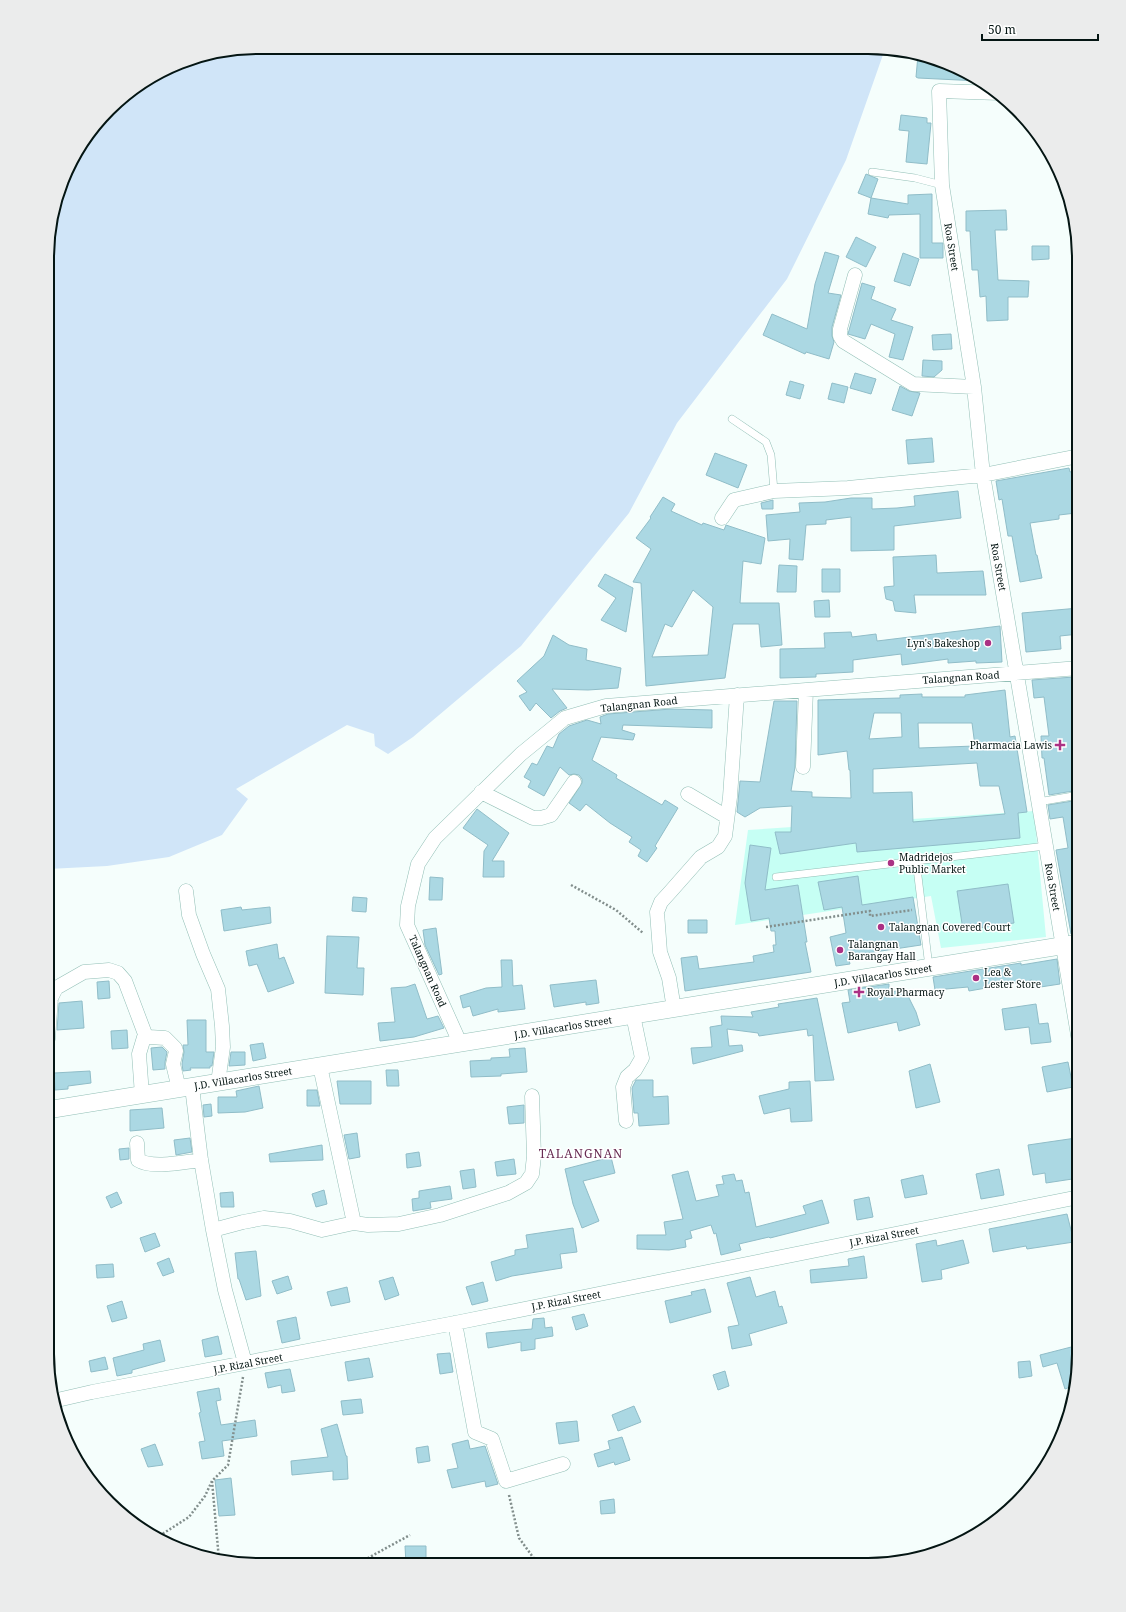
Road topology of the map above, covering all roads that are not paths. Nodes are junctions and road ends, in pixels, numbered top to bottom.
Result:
1 (988, 93) edge
2 (872, 172) dead end
3 (942, 185) junction
4 (855, 274) dead end
5 (974, 387) junction
6 (732, 419) dead end
7 (1072, 457) edge
8 (983, 475) junction
9 (774, 491) junction
10 (722, 518) dead end
11 (1072, 669) edge
12 (1017, 673) junction
13 (806, 690) junction
14 (737, 695) junction
15 (803, 767) dead end
16 (574, 782) dead end
17 (481, 792) junction
18 (688, 794) dead end
19 (1072, 796) edge
20 (1038, 802) junction
21 (727, 817) junction
22 (1046, 846) junction
23 (916, 860) junction
24 (776, 877) dead end
25 (186, 891) dead end
26 (1071, 944) edge
27 (1072, 956) edge
28 (930, 967) junction
29 (54, 992) edge
30 (674, 1009) junction
31 (633, 1015) junction
32 (145, 1034) junction
33 (460, 1043) junction
34 (320, 1066) junction
35 (218, 1083) junction
36 (186, 1088) junction
37 (142, 1095) junction
38 (532, 1096) dead end
39 (54, 1109) edge
40 (626, 1121) dead end
41 (137, 1143) dead end
42 (201, 1160) junction
43 (1072, 1198) edge
44 (354, 1223) junction
45 (213, 1230) junction
46 (455, 1323) junction
47 (245, 1363) junction
48 (59, 1400) edge
49 (563, 1464) dead end

1 - 3 street, Roa Street
2 - 3 lane
3 - 5 street, Roa Street
4 - 5 street
5 - 8 street, Roa Street
6 - 9 lane
7 - 8 street
8 - 9 street
8 - 12 street, Roa Street
9 - 10 street
11 - 12 street, Talangnan Road
12 - 13 street, Talangnan Road
12 - 20 street, Roa Street
13 - 14 street, Talangnan Road
13 - 15 street
14 - 17 street, Talangnan Road
14 - 21 street
16 - 17 street
17 - 33 street, Talangnan Road
18 - 21 street
19 - 20 lane
20 - 22 street, Roa Street
21 - 30 street
22 - 23 lane
22 - 26 street, Roa Street
23 - 24 lane
23 - 28 lane
25 - 35 street
26 - 27 street, Roa Street
26 - 28 street, J.D. Villacarlos Street
28 - 30 street, J.D. Villacarlos Street
29 - 32 street
30 - 31 street, J.D. Villacarlos Street
31 - 33 street, J.D. Villacarlos Street
31 - 40 street
32 - 36 street
32 - 37 street
33 - 34 street, J.D. Villacarlos Street
34 - 35 street, J.D. Villacarlos Street
34 - 44 street
35 - 36 street, J.D. Villacarlos Street
36 - 37 street, J.D. Villacarlos Street
36 - 42 street
37 - 39 street, J.D. Villacarlos Street
38 - 44 street
41 - 42 street
42 - 45 street
43 - 46 street, J.P. Rizal Street
44 - 45 street
45 - 47 street
46 - 47 street, J.P. Rizal Street
46 - 49 street
47 - 48 street, J.P. Rizal Street

